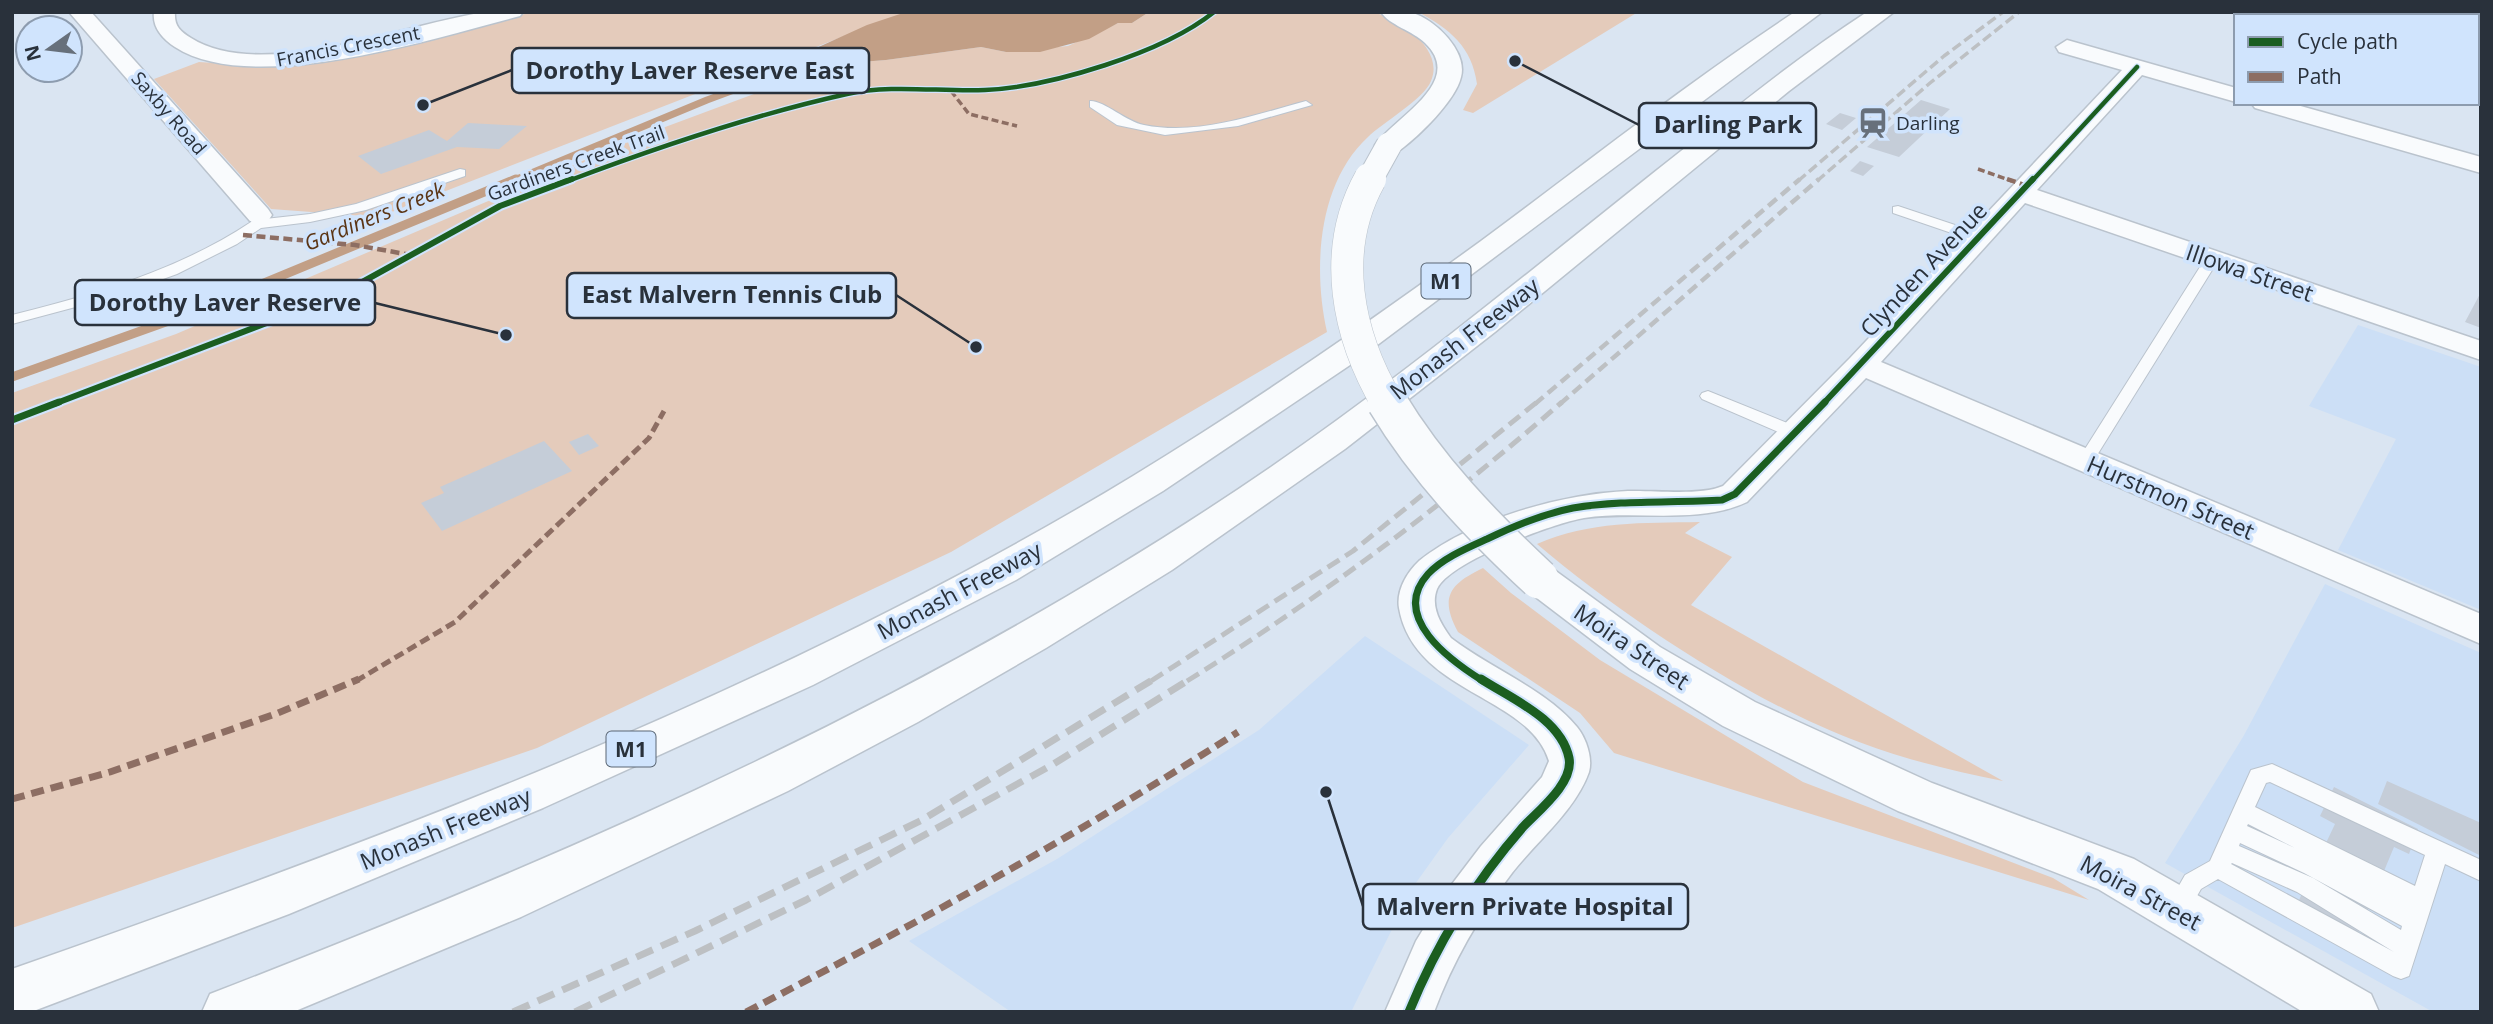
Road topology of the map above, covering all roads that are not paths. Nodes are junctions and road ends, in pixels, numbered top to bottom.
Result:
1 (79, 12) edge
2 (165, 12) edge
3 (513, 12) edge
4 (1392, 12) edge
5 (1811, 12) edge
6 (1884, 12) edge
7 (2472, 12) edge
8 (2481, 14) edge
9 (2067, 47) dead end
10 (2137, 67) junction
11 (2234, 94) edge
12 (1094, 104) dead end
13 (2270, 105) edge
14 (1306, 106) dead end
15 (2481, 165) edge
16 (460, 173) dead end
17 (2020, 193) junction
18 (1898, 210) dead end
19 (258, 220) junction
20 (1980, 238) junction
21 (2212, 259) junction
22 (12, 320) edge
23 (2481, 351) edge
24 (1861, 365) junction
25 (1708, 396) dead end
26 (1796, 433) junction
27 (2086, 460) junction
28 (2481, 630) edge
29 (2230, 840) junction
30 (2437, 853) junction
31 (2481, 871) edge
32 (2177, 909) junction
33 (2419, 912) junction
34 (12, 995) edge
35 (229, 1012) edge
36 (1409, 1012) edge
37 (2352, 1012) edge

1 - 19 street, Saxby Road
2 - 3 street, Francis Crescent
4 - 32 main road, Moira Street, bridge
5 - 34 main road, Monash Freeway / M1
6 - 35 main road, Monash Freeway / M1
7 - 8 street
9 - 10 street
10 - 11 street
10 - 17 street, Clynden Avenue
12 - 14 lane
13 - 15 street
16 - 19 lane
17 - 20 street, Clynden Avenue
17 - 21 street, Illowa Street
18 - 20 lane
19 - 22 lane
20 - 24 street, Clynden Avenue
21 - 23 street, Illowa Street
21 - 27 lane
24 - 26 street, Clynden Avenue
24 - 27 street, Hurstmon Street
25 - 26 lane
26 - 36 street, Clynden Avenue
27 - 28 street, Hurstmon Street
29 - 30 lane
29 - 32 lane
29 - 33 lane
29 - 33 lane
30 - 31 lane
30 - 33 lane
32 - 37 main road, Moira Street

